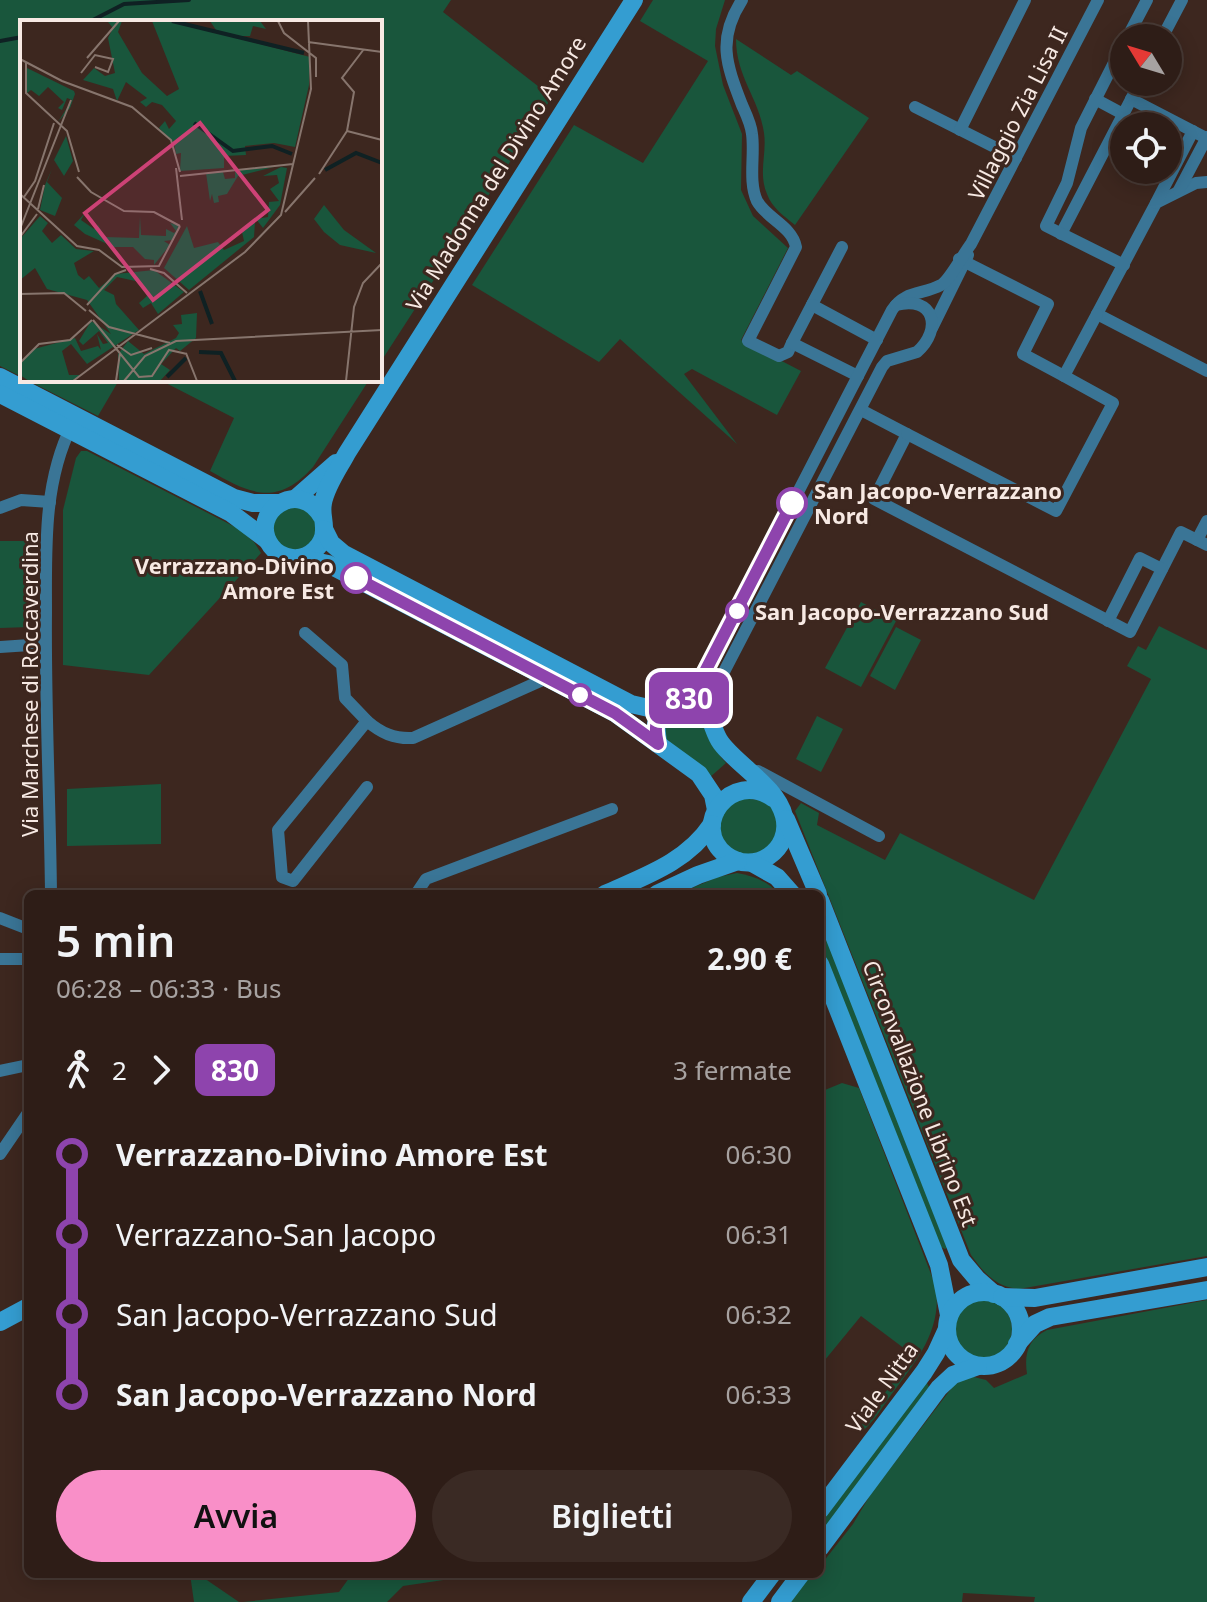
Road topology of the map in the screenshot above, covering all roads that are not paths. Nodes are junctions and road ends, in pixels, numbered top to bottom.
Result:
1 (634, 0) edge
2 (742, 0) edge
3 (1025, 0) edge
4 (1098, 0) edge
5 (1147, 0) edge
6 (1182, 0) edge
7 (1134, 24) edge
8 (1169, 24) edge
9 (1110, 70) edge
10 (1133, 96) edge
11 (1095, 99) junction
12 (1131, 99) junction
13 (915, 107) dead end
14 (1113, 112) edge
15 (1127, 112) edge
16 (960, 130) junction
17 (1193, 131) junction
18 (1207, 138) edge
19 (1110, 145) edge
20 (1182, 153) edge
21 (1016, 158) junction
22 (1207, 182) edge
23 (1166, 184) edge
24 (1179, 190) junction
25 (1156, 203) junction
26 (1061, 234) junction
27 (842, 247) dead end
28 (963, 260) junction
29 (1124, 265) junction
30 (812, 305) junction
31 (896, 305) junction
32 (1097, 314) junction
33 (932, 328) junction
34 (877, 340) junction
35 (792, 343) junction
36 (1207, 371) edge
37 (858, 376) junction
38 (1064, 376) junction
39 (0, 377) edge
40 (0, 394) edge
41 (861, 410) junction
42 (73, 422) junction
43 (907, 434) junction
44 (347, 453) junction
45 (184, 480) junction
46 (287, 501) junction
47 (50, 502) junction
48 (0, 508) edge
49 (1207, 521) edge
50 (323, 523) junction
51 (267, 540) junction
52 (1202, 543) edge
53 (300, 558) junction
54 (1162, 569) junction
55 (1108, 621) junction
56 (305, 633) dead end
57 (45, 644) junction
58 (0, 647) edge
59 (547, 678) junction
60 (674, 705) junction
61 (708, 712) junction
62 (367, 721) junction
63 (658, 744) junction
64 (745, 765) junction
65 (367, 787) dead end
66 (792, 789) junction
67 (612, 809) dead end
68 (780, 809) junction
69 (714, 817) junction
70 (879, 836) dead end
71 (745, 862) junction
72 (51, 890) edge
73 (419, 890) edge
74 (613, 890) edge
75 (666, 890) edge
76 (788, 890) edge
77 (816, 890) edge
78 (824, 910) edge
79 (0, 918) edge
80 (24, 927) edge
81 (0, 959) edge
82 (24, 959) edge
83 (824, 974) edge
84 (24, 1066) edge
85 (2, 1074) edge
86 (24, 1119) edge
87 (0, 1154) edge
88 (1207, 1267) edge
89 (1207, 1290) edge
90 (998, 1296) junction
91 (24, 1309) edge
92 (0, 1322) edge
93 (24, 1322) edge
94 (948, 1322) junction
95 (0, 1336) edge
96 (1017, 1344) junction
97 (978, 1366) junction
98 (824, 1505) edge
99 (824, 1543) edge
100 (769, 1578) edge
101 (798, 1578) edge
102 (751, 1602) edge
103 (780, 1602) edge

1 - 44 main road, Via Madonna del Divino Amore
2 - 35 street
3 - 16 street
4 - 21 street, Villaggio Zia Lisa II
5 - 7 street
6 - 8 street
9 - 11 street
10 - 12 street
11 - 14 street
11 - 26 street
12 - 15 street
12 - 17 street
13 - 16 street
16 - 21 street
17 - 18 street
17 - 20 street
18 - 24 street
19 - 26 street
21 - 28 street, Villaggio Zia Lisa II
22 - 24 street
23 - 25 street
24 - 25 street
25 - 29 street
26 - 29 street
27 - 30 street
28 - 31 street
28 - 33 street
28 - 38 street
29 - 32 street
30 - 34 street
30 - 35 street
31 - 33 street
31 - 34 street
32 - 36 street
32 - 38 street
33 - 41 street
34 - 37 street
35 - 37 street
37 - 60 street
38 - 43 street
39 - 42 main road
40 - 42 main road
41 - 43 street
41 - 61 street
42 - 45 main road
42 - 47 street, Via Marchese di Roccaverdina
43 - 55 street
44 - 46 main road
44 - 50 main road
45 - 46 main road
45 - 51 main road
46 - 50 main road
46 - 51 main road
47 - 48 street
47 - 57 street, Via Marchese di Roccaverdina
49 - 52 street
50 - 53 main road
50 - 60 main road
51 - 53 main road
52 - 54 street
53 - 59 main road
54 - 55 street
54 - 55 street
56 - 62 street
57 - 58 street
57 - 72 street, Via Marchese di Roccaverdina
59 - 62 street
59 - 63 main road
60 - 61 main road
60 - 63 main road
61 - 64 main road
62 - 65 street
63 - 69 main road
64 - 66 street
64 - 68 main road
66 - 68 street
66 - 70 street
67 - 73 street
68 - 69 main road
68 - 71 main road
68 - 77 main road
69 - 71 main road
69 - 74 main road
71 - 75 main road
71 - 76 main road
78 - 90 main road, Circonvallazione Librino Est
79 - 80 street
81 - 82 street
83 - 94 main road
84 - 85 street
86 - 87 street
88 - 90 main road
89 - 96 main road
90 - 94 main road
90 - 96 main road
91 - 92 main road
93 - 95 main road
94 - 97 main road
94 - 98 main road, Viale Nitta
96 - 97 main road
97 - 99 main road
100 - 102 main road
101 - 103 main road

